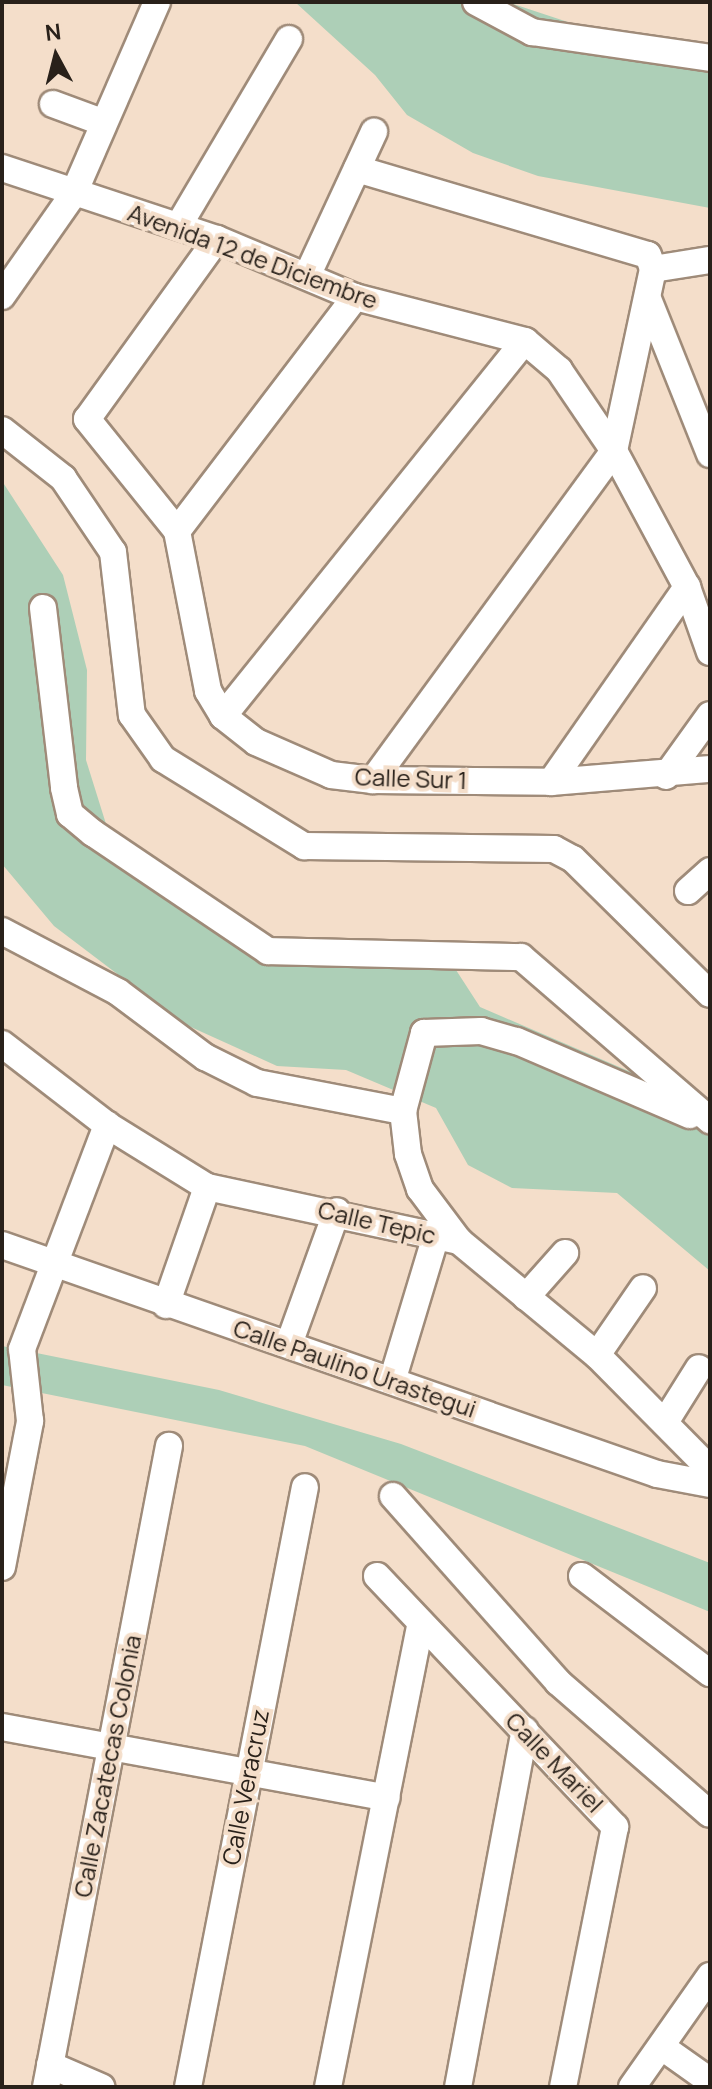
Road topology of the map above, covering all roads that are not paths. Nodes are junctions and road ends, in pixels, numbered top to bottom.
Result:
1 (157, 2) edge
2 (485, 4) edge
3 (289, 39) dead end
4 (710, 58) edge
5 (53, 104) dead end
6 (102, 122) junction
7 (374, 132) dead end
8 (2, 168) edge
9 (357, 169) junction
10 (74, 193) junction
11 (179, 225) junction
12 (217, 239) junction
13 (710, 260) edge
14 (653, 269) junction
15 (308, 274) junction
16 (2, 296) edge
17 (355, 297) junction
18 (648, 299) junction
19 (525, 341) junction
20 (2, 430) edge
21 (614, 451) junction
22 (710, 454) edge
23 (177, 531) junction
24 (687, 587) junction
25 (43, 608) dead end
26 (710, 652) edge
27 (710, 715) edge
28 (223, 716) junction
29 (710, 769) edge
30 (666, 776) junction
31 (373, 780) junction
32 (551, 782) junction
33 (710, 871) edge
34 (688, 891) dead end
35 (2, 931) edge
36 (710, 994) edge
37 (2, 1044) edge
38 (405, 1102) junction
39 (710, 1122) edge
40 (107, 1125) junction
41 (207, 1187) junction
42 (337, 1211) junction
43 (447, 1238) junction
44 (2, 1245) edge
45 (565, 1253) dead end
46 (52, 1263) junction
47 (643, 1288) dead end
48 (526, 1297) junction
49 (166, 1305) junction
50 (289, 1344) junction
51 (12, 1348) edge
52 (597, 1355) junction
53 (699, 1368) dead end
54 (393, 1378) junction
55 (667, 1419) junction
56 (169, 1446) dead end
57 (710, 1469) edge
58 (710, 1484) edge
59 (305, 1487) dead end
60 (393, 1496) dead end
61 (2, 1567) edge
62 (377, 1576) dead end
63 (582, 1576) dead end
64 (420, 1626) junction
65 (710, 1673) edge
66 (2, 1727) edge
67 (525, 1730) junction
68 (112, 1744) junction
69 (248, 1769) junction
70 (387, 1798) junction
71 (710, 1814) edge
72 (710, 1976) edge
73 (662, 2047) junction
74 (48, 2076) edge
75 (710, 2081) edge
76 (101, 2087) edge
77 (188, 2087) edge
78 (328, 2087) edge
79 (458, 2087) edge
80 (563, 2087) edge
81 (632, 2087) edge

1 - 6 street
2 - 4 street
3 - 11 street
5 - 6 street
6 - 10 street
7 - 9 street
8 - 10 street, Avenida 12 de Diciembre
9 - 14 street
9 - 15 street
10 - 11 street, Avenida 12 de Diciembre
10 - 16 street
11 - 12 street, Avenida 12 de Diciembre
12 - 15 street, Avenida 12 de Diciembre
12 - 23 street, Calle Sur 1
13 - 14 street
14 - 18 street
15 - 17 street, Avenida 12 de Diciembre
17 - 19 street, Avenida 12 de Diciembre
17 - 23 street
18 - 21 street
18 - 22 street
19 - 21 street, Avenida 12 de Diciembre
19 - 28 street
20 - 36 street
21 - 24 street, Avenida 12 de Diciembre
21 - 31 street
23 - 28 street, Calle Sur 1
24 - 26 street, Avenida 12 de Diciembre
24 - 32 street
25 - 39 street
27 - 30 street
28 - 31 street, Calle Sur 1
29 - 30 street, Calle Sur 1
30 - 32 street, Calle Sur 1
31 - 32 street, Calle Sur 1
33 - 34 street
35 - 38 street
37 - 40 street, Calle Tepic
38 - 39 street
38 - 43 street
40 - 41 street, Calle Tepic
40 - 46 street
41 - 42 street, Calle Tepic
41 - 49 street
42 - 43 street, Calle Tepic
42 - 50 street
43 - 48 street, Calle Tepic
43 - 54 street
44 - 46 street, Calle Paulino Urastegui
45 - 48 street
46 - 49 street, Calle Paulino Urastegui
46 - 51 street
47 - 52 street
48 - 52 street, Calle Tepic
49 - 50 street, Calle Paulino Urastegui
50 - 54 street, Calle Paulino Urastegui
51 - 61 street
52 - 55 street, Calle Tepic
53 - 55 street
54 - 58 street, Calle Paulino Urastegui
55 - 57 street, Calle Tepic
56 - 68 street, Calle Zacatecas Colonia
59 - 69 street, Calle Veracruz
60 - 71 street
62 - 64 street, Calle Mariel
63 - 65 street
64 - 67 street, Calle Mariel
64 - 70 street
66 - 68 street
67 - 79 street
67 - 80 street, Calle Mariel
68 - 69 street
68 - 74 street, Calle Zacatecas Colonia
69 - 70 street
69 - 77 street, Calle Veracruz
70 - 78 street
72 - 73 street
73 - 75 street
73 - 81 street
74 - 76 street

